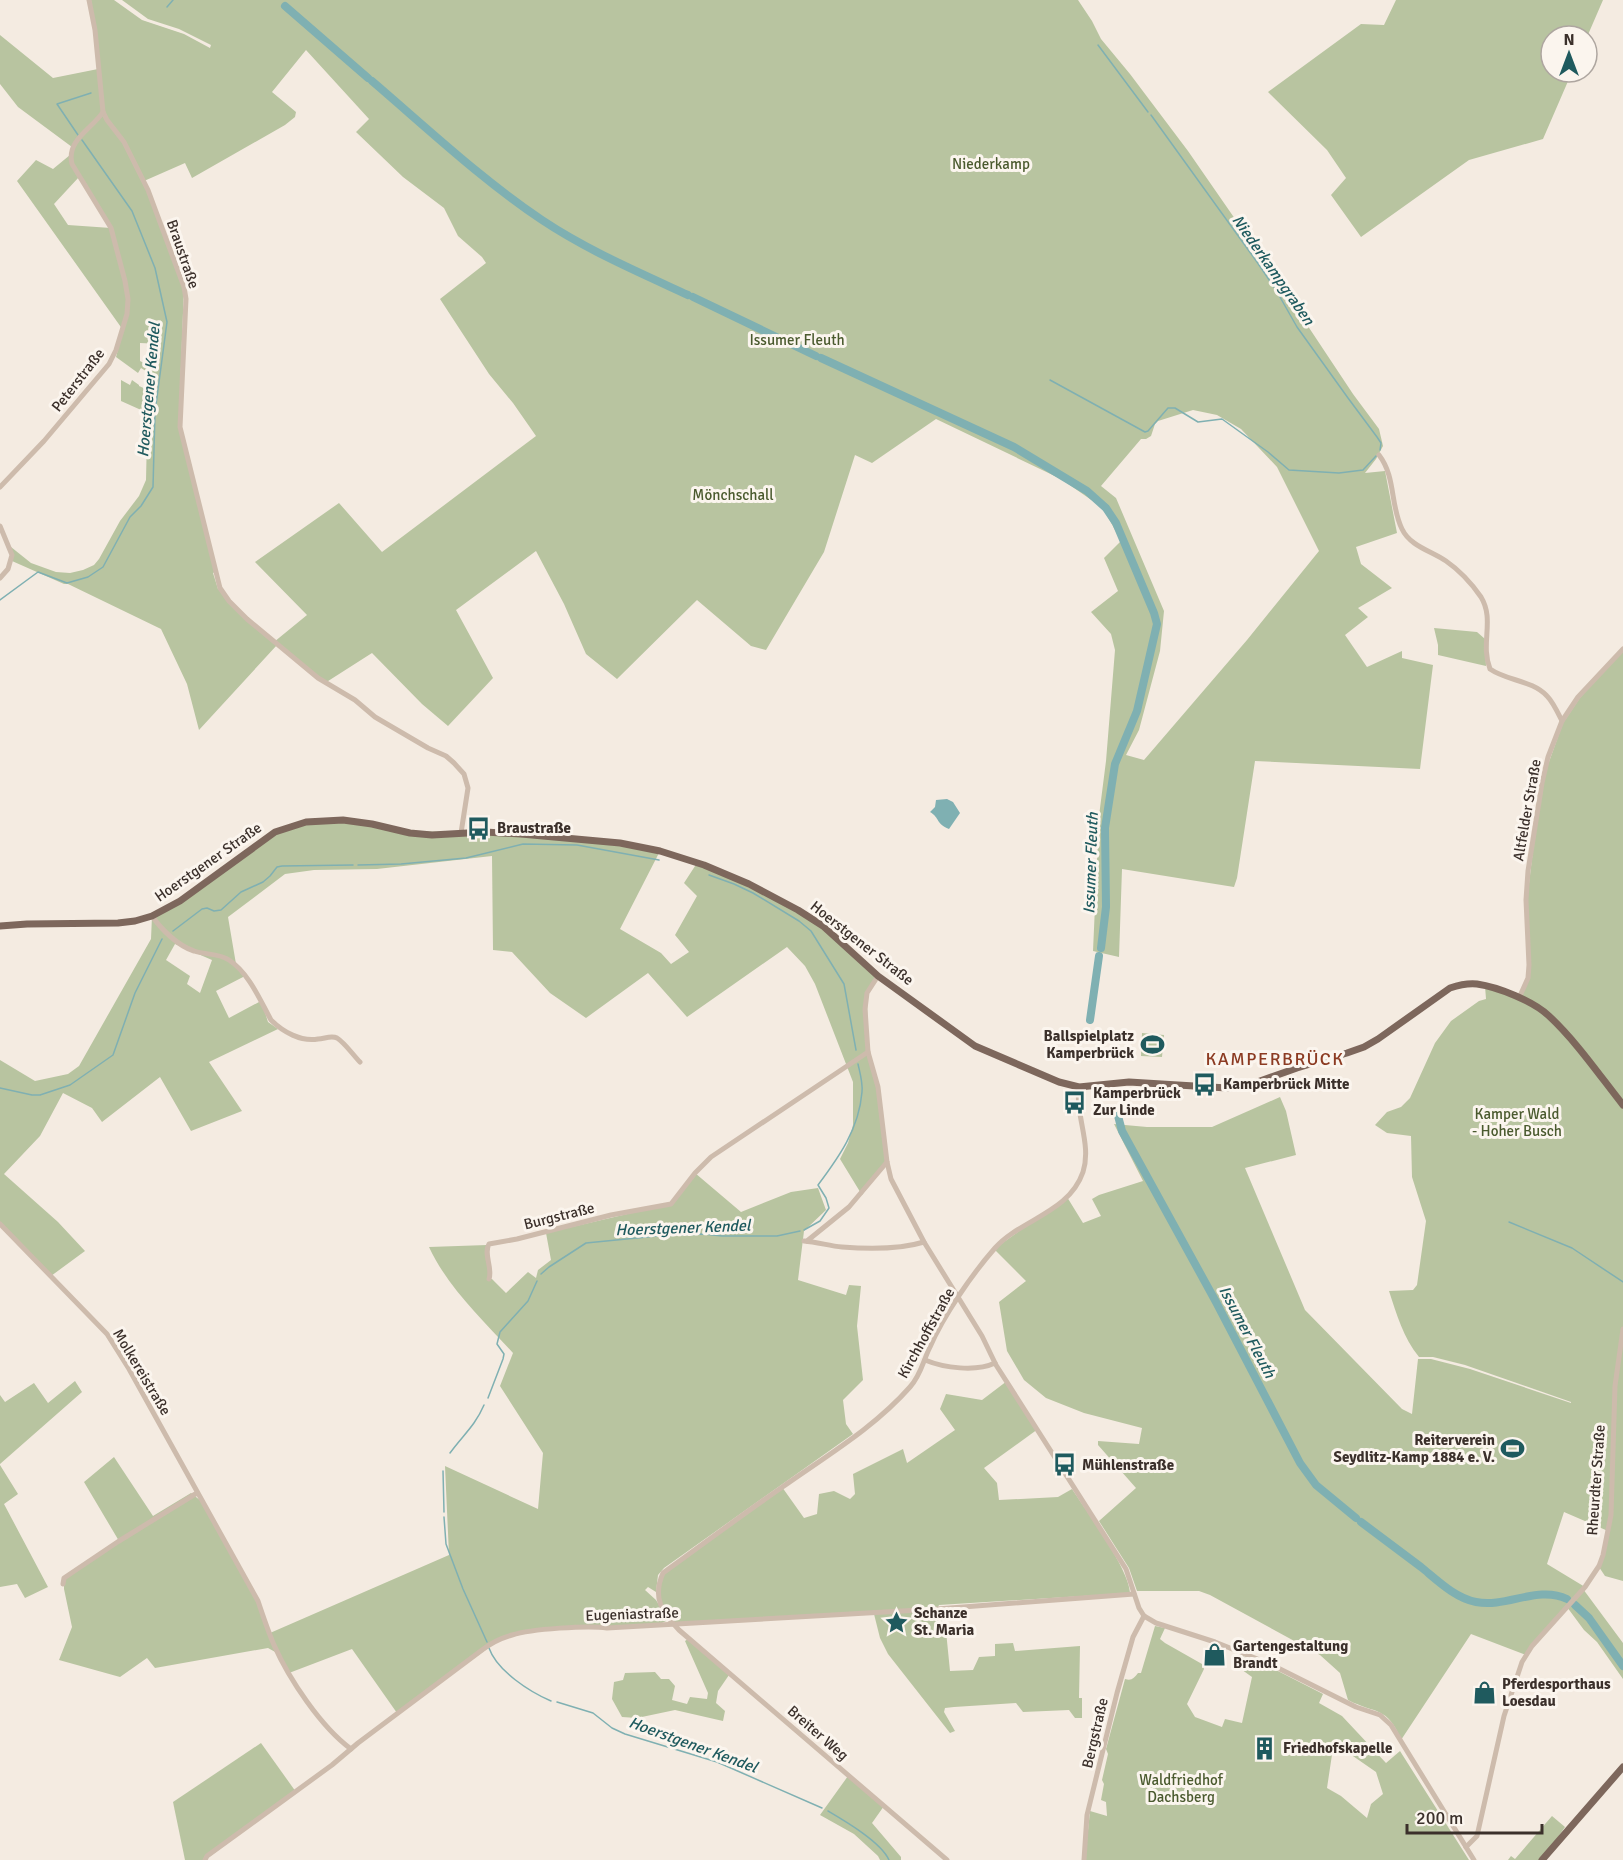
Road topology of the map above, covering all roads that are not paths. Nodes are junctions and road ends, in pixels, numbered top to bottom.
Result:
1 (89, 0) edge
2 (103, 111) junction
3 (1379, 455) dead end
4 (0, 487) edge
5 (0, 526) edge
6 (0, 578) edge
7 (1623, 649) edge
8 (1562, 721) junction
9 (461, 833) junction
10 (152, 916) junction
11 (0, 926) edge
12 (878, 975) junction
13 (1519, 998) junction
14 (868, 1052) junction
15 (360, 1062) dead end
16 (1078, 1087) junction
17 (1623, 1105) edge
18 (887, 1161) junction
19 (0, 1224) edge
20 (924, 1242) junction
21 (489, 1280) dead end
22 (957, 1298) junction
23 (1623, 1329) edge
24 (925, 1360) junction
25 (995, 1363) junction
26 (197, 1493) junction
27 (63, 1584) dead end
28 (1134, 1594) junction
29 (1144, 1616) junction
30 (673, 1624) junction
31 (351, 1749) junction
32 (1623, 1767) edge
33 (1466, 1847) junction
34 (205, 1860) edge
35 (947, 1860) edge
36 (1084, 1860) edge
37 (1474, 1860) edge
38 (1542, 1860) edge

1 - 2 street, Braustraße
2 - 4 street, Peterstraße
2 - 9 street, Braustraße
3 - 8 street
5 - 6 street
7 - 8 street, Altfelder Straße
8 - 13 street, Altfelder Straße
9 - 10 main road, Hoerstgener Straße
9 - 12 main road, Hoerstgener Straße
10 - 11 main road, Hoerstgener Straße
10 - 15 street
12 - 14 street
12 - 16 main road, Hoerstgener Straße
13 - 16 main road, Hoerstgener Straße
13 - 17 main road, Hoerstgener Straße
14 - 18 street
14 - 21 street, Burgstraße
16 - 22 street, Kirchhoffstraße
18 - 20 street
18 - 20 street
19 - 26 street, Molkereistraße
20 - 22 street
22 - 24 street, Kirchhoffstraße
22 - 25 street
23 - 33 street, Rheurdter Straße
24 - 25 street
24 - 30 street, Kirchhoffstraße
25 - 28 street
26 - 27 street
26 - 31 street, Molkereistraße
28 - 29 street
28 - 30 street, Eugeniastraße
29 - 33 street
29 - 36 street, Bergstraße
30 - 31 street, Eugeniastraße
30 - 35 street, Breiter Weg
31 - 34 street, Eugeniastraße
32 - 38 main road
33 - 37 street

